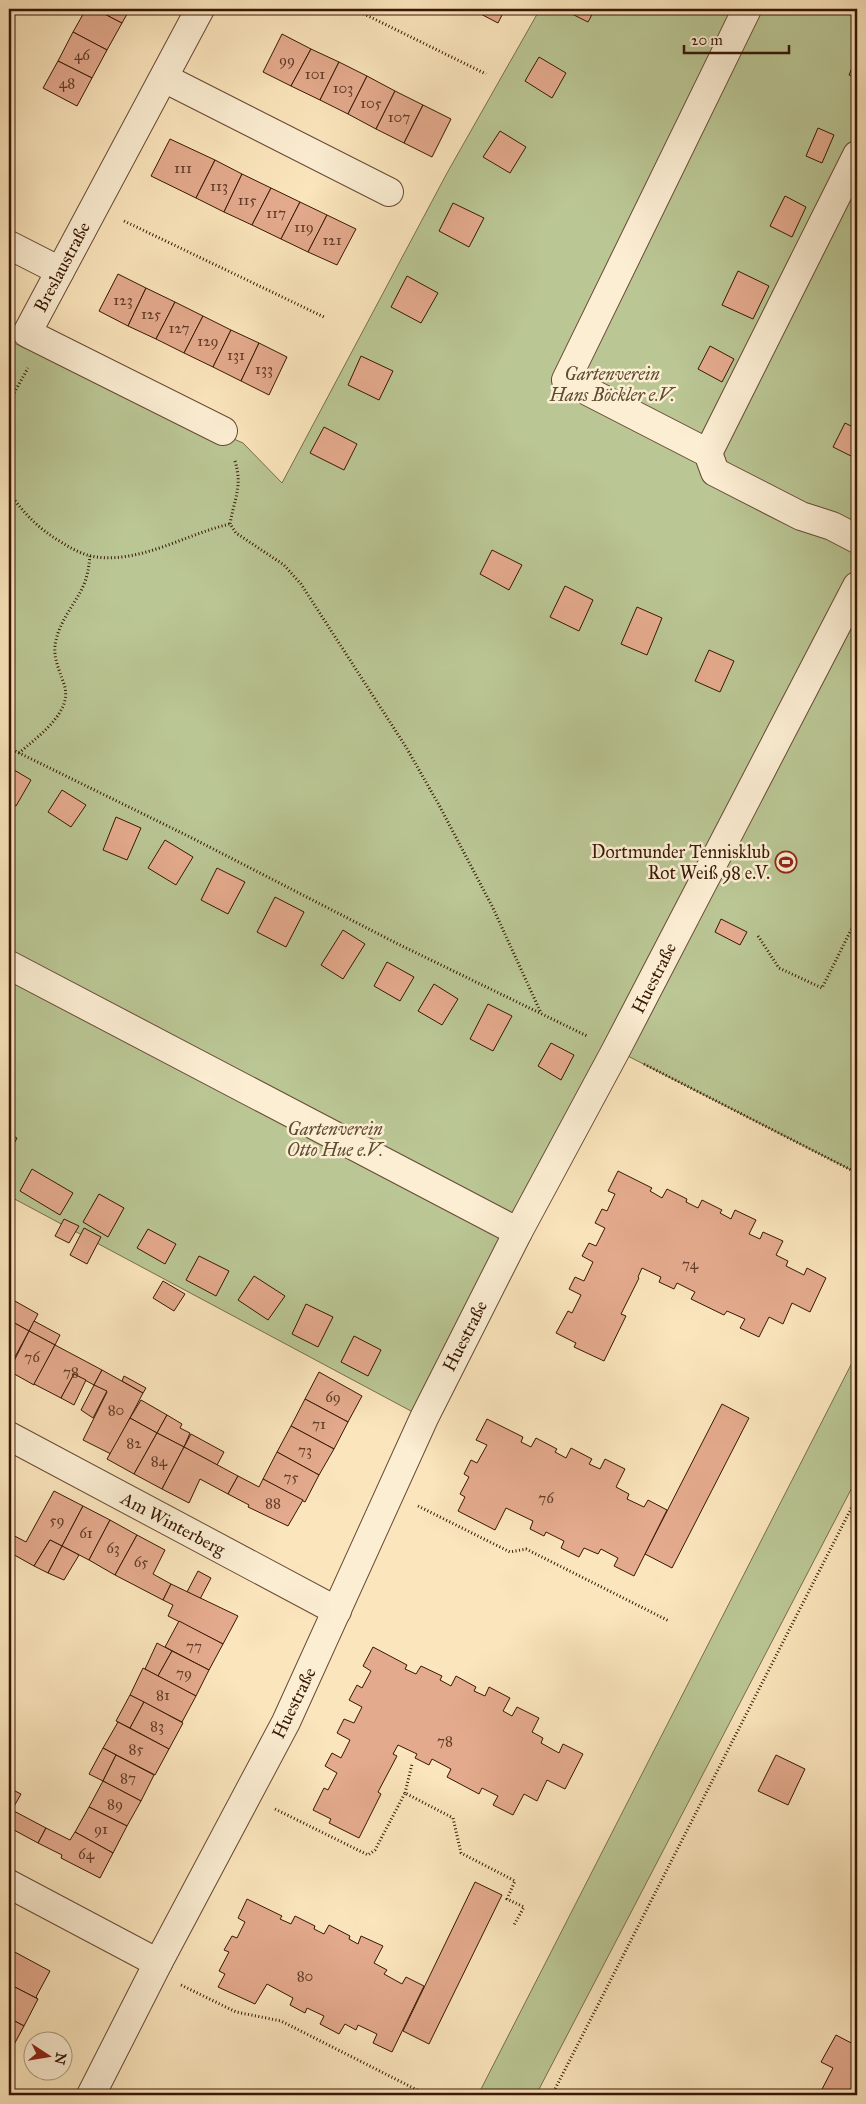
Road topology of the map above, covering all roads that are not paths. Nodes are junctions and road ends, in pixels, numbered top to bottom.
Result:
1 (200, 9) edge
2 (747, 9) edge
3 (164, 78) junction
4 (857, 155) edge
5 (388, 192) dead end
6 (9, 245) edge
7 (60, 271) junction
8 (223, 431) road end
9 (708, 453) junction
10 (857, 539) edge
11 (857, 586) edge
12 (9, 966) edge
13 (518, 1232) junction
14 (9, 1436) edge
15 (337, 1611) junction
16 (9, 1884) edge
17 (156, 1967) junction
18 (91, 2095) edge

1 - 3 street, Breslaustraße
2 - 9 street
3 - 5 street
3 - 7 street, Breslaustraße
4 - 9 street
6 - 7 street
7 - 8 street, Breslaustraße
9 - 10 street
11 - 13 street, Huestraße
12 - 13 street
13 - 15 street, Huestraße
14 - 15 street, Am Winterberg
15 - 17 street, Huestraße
16 - 17 street
17 - 18 street, Huestraße

